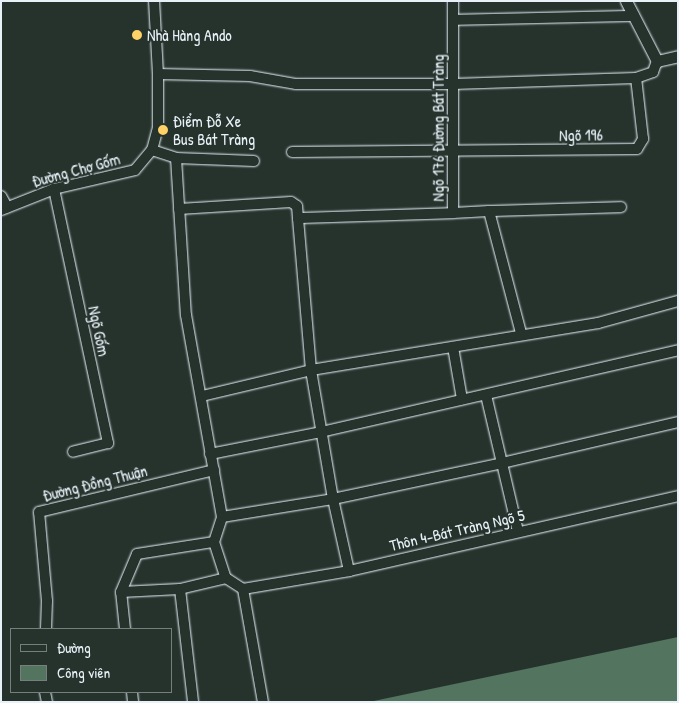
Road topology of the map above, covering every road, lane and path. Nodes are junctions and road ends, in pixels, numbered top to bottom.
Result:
1 (154, 1) edge
2 (452, 1) edge
3 (626, 1) edge
4 (634, 16) junction
5 (453, 20) junction
6 (678, 56) edge
7 (657, 61) junction
8 (158, 74) junction
9 (636, 78) junction
10 (453, 84) junction
11 (152, 150) junction
12 (292, 152) dead end
13 (453, 152) junction
14 (176, 158) junction
15 (254, 161) dead end
16 (54, 189) junction
17 (1, 196) edge
18 (621, 207) dead end
19 (4, 208) edge
20 (179, 208) junction
21 (489, 212) junction
22 (453, 213) junction
23 (298, 218) junction
24 (678, 301) edge
25 (521, 333) junction
26 (453, 347) junction
27 (678, 350) edge
28 (311, 370) junction
29 (486, 395) junction
30 (202, 396) junction
31 (462, 399) junction
32 (678, 422) edge
33 (321, 432) junction
34 (73, 452) dead end
35 (210, 454) junction
36 (502, 463) junction
37 (214, 470) junction
38 (678, 496) edge
39 (333, 499) junction
40 (222, 517) junction
41 (518, 531) junction
42 (214, 542) junction
43 (349, 571) junction
44 (226, 578) junction
45 (180, 588) junction
46 (243, 589) junction
47 (121, 592) junction
48 (46, 628) edge
49 (125, 628) edge
50 (193, 702) edge
51 (263, 702) edge

1 - 8 street, Đường Chợ Gốm
2 - 5 street, Ngõ 176 Đường Bát Tràng
3 - 4 street
4 - 5 street
4 - 7 street
5 - 10 street, Ngõ 176 Đường Bát Tràng
6 - 7 street
7 - 9 street
8 - 10 street
8 - 11 street, Đường Chợ Gốm
9 - 10 street
9 - 13 street, Ngõ 196
10 - 13 street, Ngõ 176 Đường Bát Tràng
11 - 14 street
11 - 16 street, Đường Chợ Gốm
12 - 13 street
13 - 22 street, Ngõ 176 Đường Bát Tràng
14 - 15 street
14 - 20 street
16 - 19 street, Đường Chợ Gốm
16 - 34 street, Ngõ Gốm
17 - 19 street
18 - 21 street, Ngõ 176 Đường Bát Tràng
20 - 23 street
20 - 30 street
21 - 22 street, Ngõ 176 Đường Bát Tràng
21 - 25 street
22 - 23 street
23 - 28 street
24 - 25 street
25 - 26 street
26 - 28 street
26 - 31 street
27 - 29 street
28 - 30 street
28 - 33 street
29 - 31 street
29 - 36 street
30 - 35 street
31 - 33 street
32 - 36 street
33 - 35 street
33 - 39 street
35 - 37 street
36 - 39 street
36 - 41 street
37 - 40 street
37 - 48 street, Đường Đồng Thuận
38 - 41 street, Thôn 4-Bát Tràng Ngõ 5
39 - 40 street
39 - 43 street
40 - 42 street
41 - 43 street, Thôn 4-Bát Tràng Ngõ 5
42 - 44 street
42 - 47 street
43 - 46 street, Thôn 4-Bát Tràng Ngõ 5
44 - 45 street
44 - 46 street
45 - 47 street
45 - 50 street
46 - 51 street
47 - 49 street

